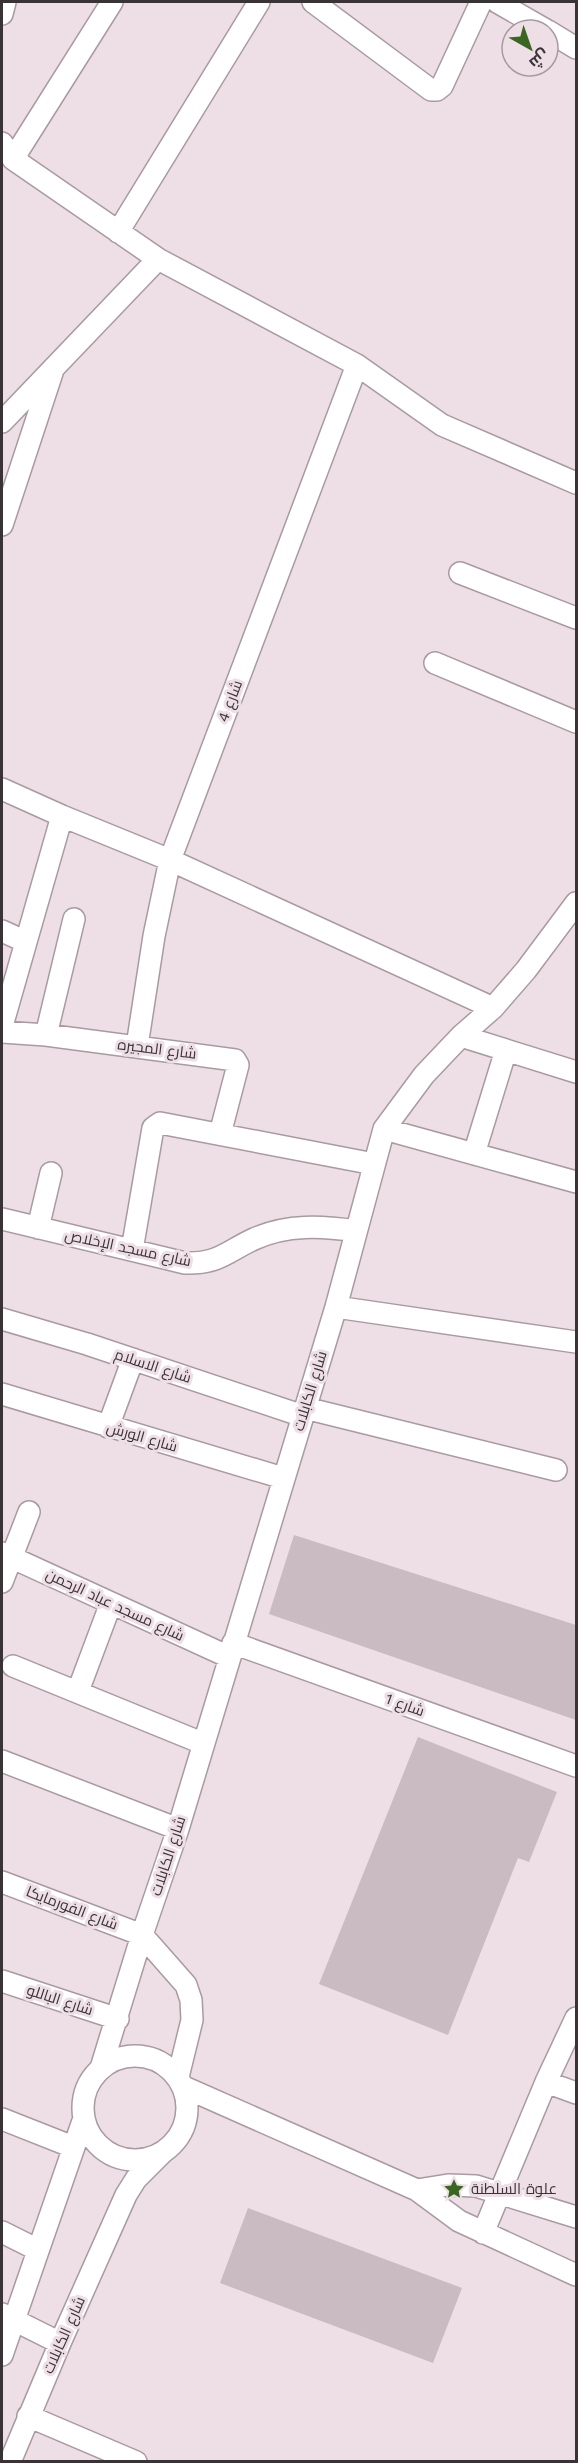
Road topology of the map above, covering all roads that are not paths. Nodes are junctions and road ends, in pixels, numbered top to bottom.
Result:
1 (5, 2) edge
2 (112, 2) edge
3 (260, 2) edge
4 (313, 2) edge
5 (481, 2) edge
6 (497, 2) edge
7 (2, 14) edge
8 (525, 18) edge
9 (560, 39) edge
10 (576, 48) edge
11 (8, 151) edge
12 (118, 232) junction
13 (158, 259) junction
14 (357, 365) junction
15 (55, 367) junction
16 (2, 422) edge
17 (576, 483) edge
18 (2, 525) edge
19 (460, 573) dead end
20 (576, 618) edge
21 (435, 663) dead end
22 (576, 722) edge
23 (2, 789) edge
24 (62, 816) junction
25 (170, 860) junction
26 (576, 903) edge
27 (74, 919) dead end
28 (2, 931) edge
29 (24, 941) junction
30 (7, 982) edge
31 (493, 1008) junction
32 (2, 1026) edge
33 (2, 1032) edge
34 (46, 1035) junction
35 (461, 1035) junction
36 (137, 1046) junction
37 (506, 1050) junction
38 (576, 1072) edge
39 (384, 1129) junction
40 (220, 1134) junction
41 (474, 1154) junction
42 (374, 1164) junction
43 (51, 1173) dead end
44 (576, 1182) edge
45 (2, 1219) edge
46 (38, 1228) junction
47 (356, 1231) junction
48 (132, 1250) junction
49 (336, 1307) junction
50 (2, 1319) edge
51 (576, 1341) edge
52 (133, 1359) junction
53 (2, 1394) edge
54 (304, 1412) junction
55 (108, 1427) junction
56 (556, 1470) dead end
57 (283, 1478) junction
58 (29, 1512) dead end
59 (6, 1555) edge
60 (2, 1582) edge
61 (111, 1603) junction
62 (231, 1650) junction
63 (13, 1666) dead end
64 (78, 1691) junction
65 (202, 1743) junction
66 (2, 1761) edge
67 (576, 1766) edge
68 (178, 1829) junction
69 (2, 1882) edge
70 (142, 1935) junction
71 (2, 1981) edge
72 (576, 2018) edge
73 (118, 2019) junction
74 (101, 2068) junction
75 (181, 2082) junction
76 (546, 2082) junction
77 (576, 2094) edge
78 (2, 2118) edge
79 (84, 2118) junction
80 (74, 2147) junction
81 (163, 2152) junction
82 (417, 2190) junction
83 (501, 2192) junction
84 (576, 2217) edge
85 (2, 2232) edge
86 (483, 2233) junction
87 (38, 2250) junction
88 (574, 2268) edge
89 (8, 2318) edge
90 (60, 2343) junction
91 (2, 2355) edge
92 (28, 2416) junction
93 (10, 2462) edge
94 (136, 2462) edge

1 - 7 street
2 - 11 street
3 - 12 street
4 - 5 street
6 - 8 street
9 - 10 street
11 - 12 street
12 - 13 street
13 - 14 street
13 - 15 street
14 - 17 street
14 - 25 street, شارع 4
15 - 16 street
15 - 18 street
19 - 20 street
21 - 22 street
23 - 24 street
24 - 25 street
24 - 29 street
25 - 31 street
25 - 36 street, شارع 4
26 - 31 street, شارع الكابلات
27 - 34 street
28 - 29 street
29 - 30 street
30 - 32 street
31 - 35 street, شارع الكابلات
33 - 34 street, شارع المجيره
34 - 36 street, شارع المجيره
35 - 37 street
35 - 39 street, شارع الكابلات
36 - 40 street, شارع المجيره
37 - 38 street
37 - 41 street
39 - 41 street
39 - 42 street, شارع الكابلات
40 - 42 street
40 - 48 street
41 - 44 street
42 - 47 street, شارع الكابلات
43 - 46 street
45 - 46 street, شارع مسجد الإخلاص
46 - 48 street, شارع مسجد الإخلاص
47 - 48 street, شارع مسجد الإخلاص
47 - 49 street, شارع الكابلات
49 - 51 street
49 - 54 street, شارع الكابلات
50 - 52 street, شارع الاسلام
52 - 54 street, شارع الاسلام
52 - 55 street
53 - 55 street, شارع الورش
54 - 56 street, شارع الاسلام
54 - 57 street, شارع الكابلات
55 - 57 street, شارع الورش
57 - 62 street, شارع الكابلات
58 - 59 street
59 - 60 street
59 - 61 street, شارع مسجد عباد الرحمن
61 - 62 street, شارع مسجد عباد الرحمن
61 - 64 street
62 - 65 street, شارع الكابلات
62 - 67 street, شارع 1
63 - 64 street
64 - 65 street
65 - 68 street, شارع الكابلات
66 - 68 street
68 - 70 street, شارع الكابلات
69 - 70 street, شارع الفورمايكا
70 - 73 street, شارع الكابلات
70 - 75 street
71 - 73 street, شارع الباللو
72 - 76 street
73 - 74 street, شارع الكابلات
74 - 75 street
74 - 79 street
75 - 81 street
75 - 82 street
76 - 77 street
76 - 83 street
78 - 80 street
79 - 80 street
79 - 81 street
80 - 87 street
81 - 90 street, شارع الكابلات
82 - 83 street
82 - 86 street
83 - 84 street
83 - 86 street
85 - 87 street
86 - 88 street
87 - 89 street
89 - 90 street
89 - 91 street
90 - 92 street, شارع الكابلات
92 - 93 street, شارع الكابلات
92 - 94 street

